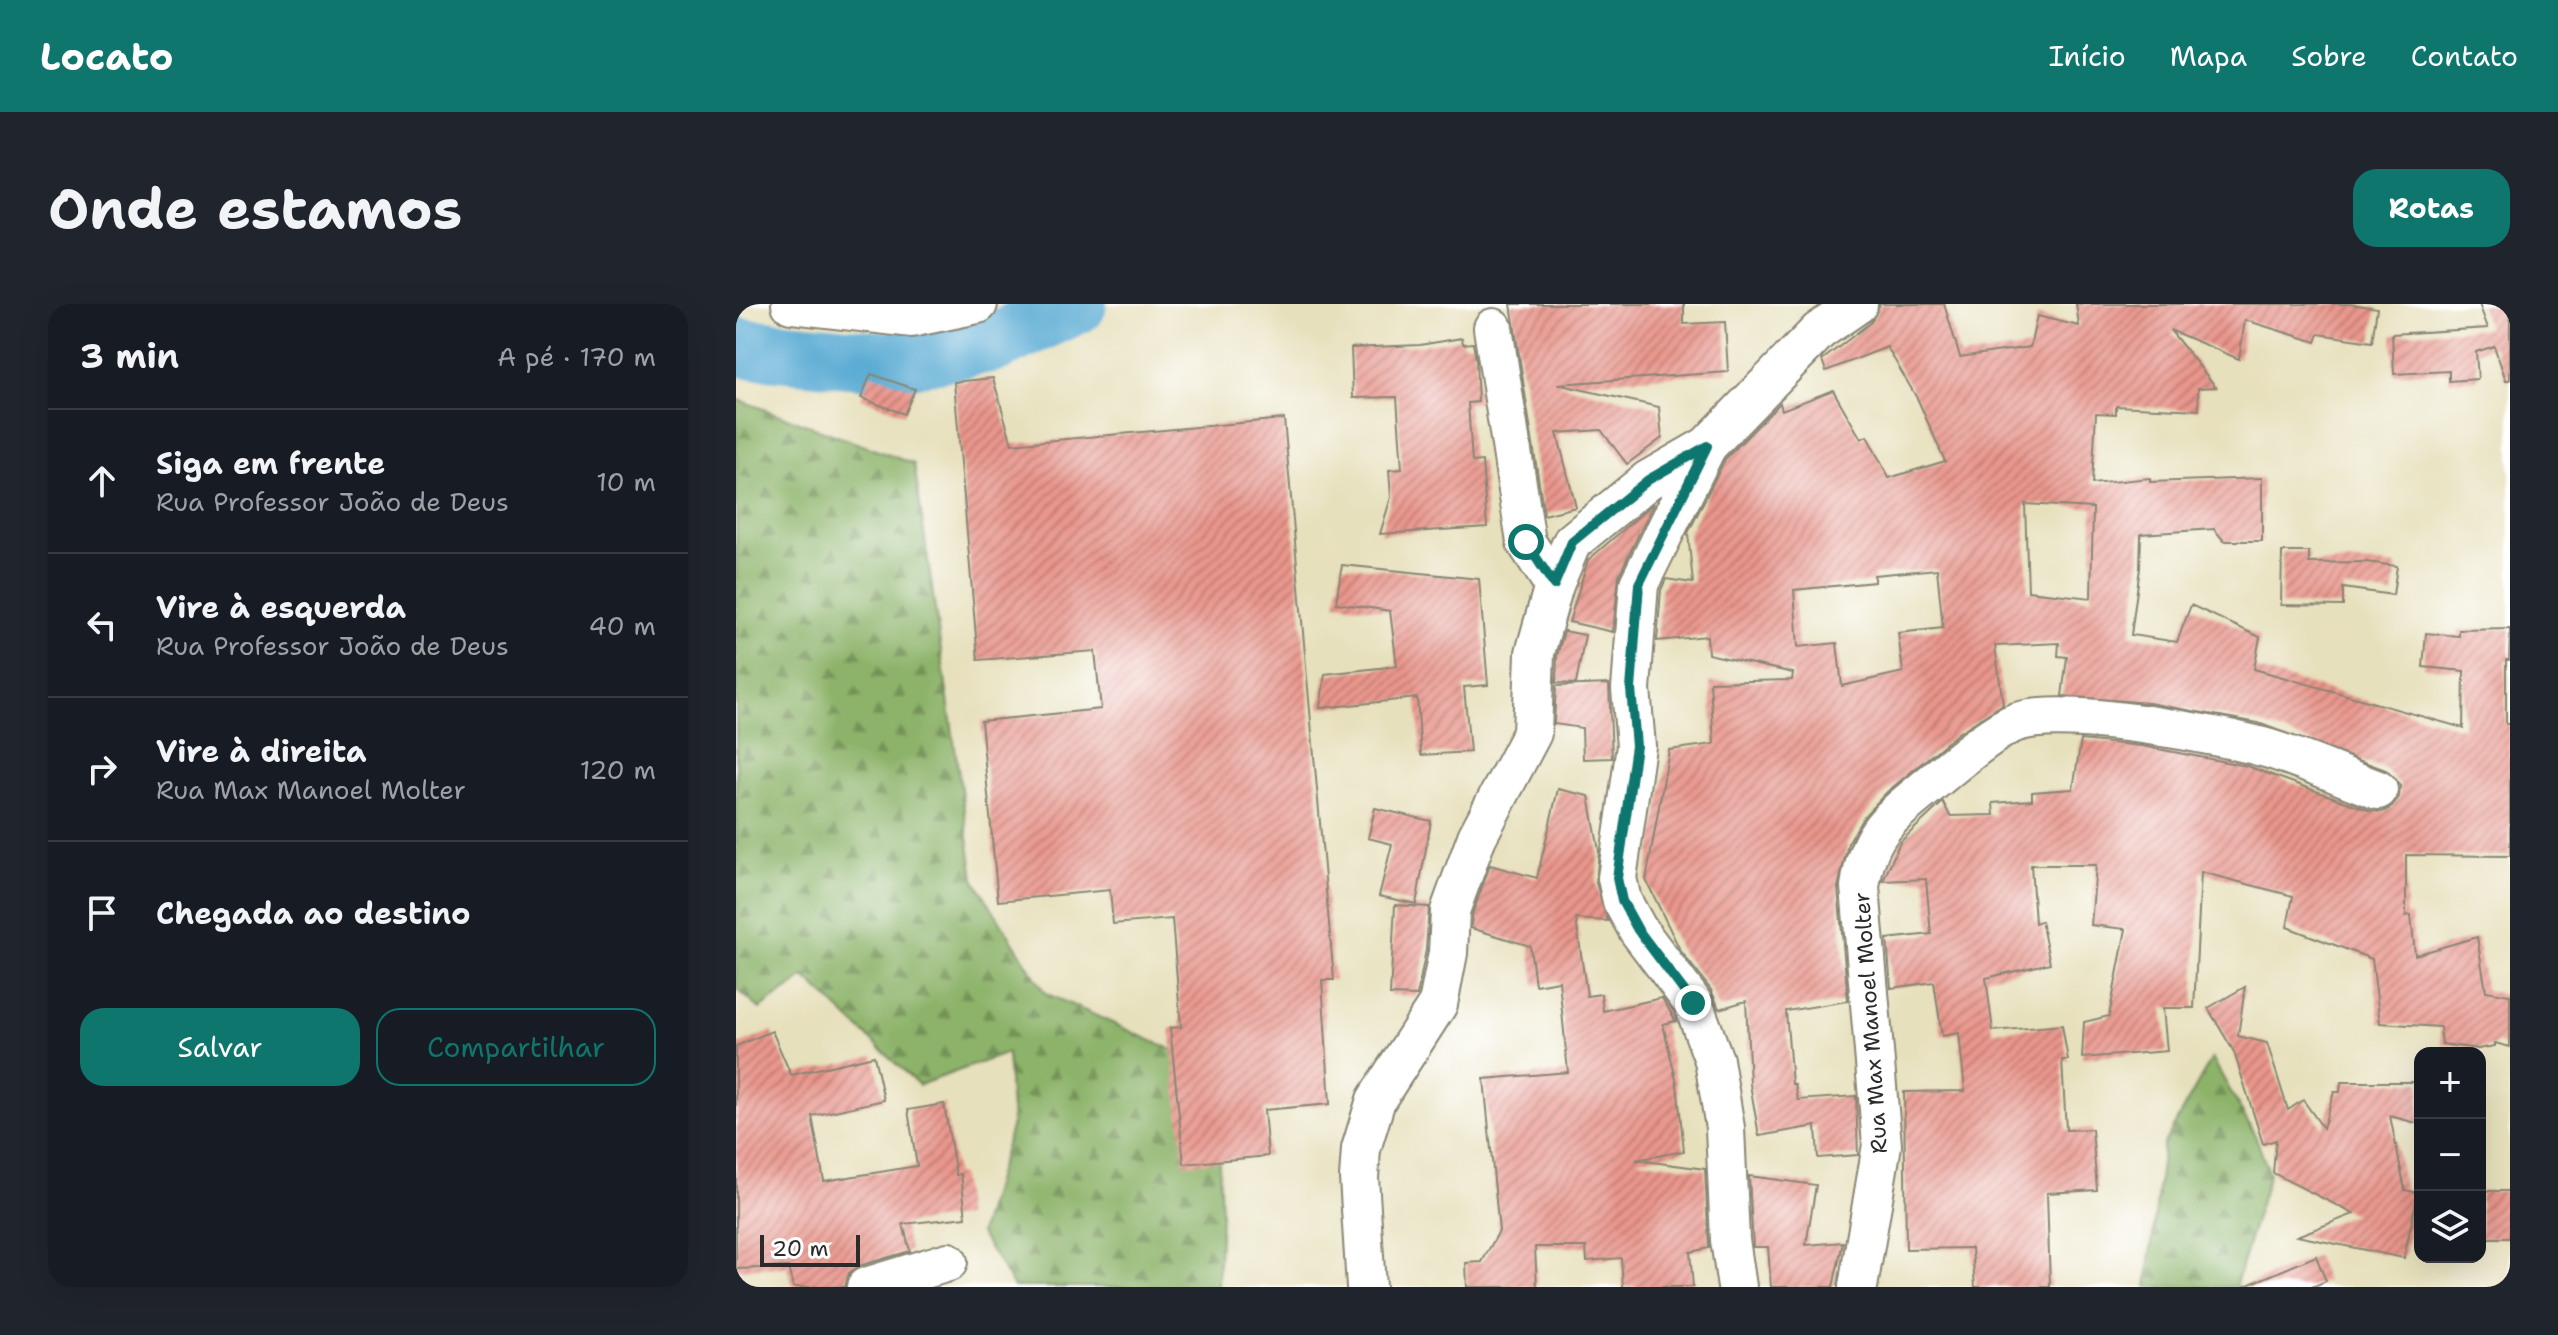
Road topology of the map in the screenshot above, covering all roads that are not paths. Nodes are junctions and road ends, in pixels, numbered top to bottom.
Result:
1 (791, 304) edge
2 (978, 304) edge
3 (1858, 304) edge
4 (1493, 328) dead end
5 (1707, 446) junction
6 (1554, 585) junction
7 (2378, 790) dead end
8 (948, 1260) edge
9 (866, 1287) edge
10 (1366, 1287) edge
11 (1737, 1287) edge
12 (1858, 1287) edge

1 - 2 street
3 - 5 street
4 - 6 street
5 - 6 street
5 - 11 street
6 - 10 street
7 - 12 street, Rua Max Manoel Molter
8 - 9 street

